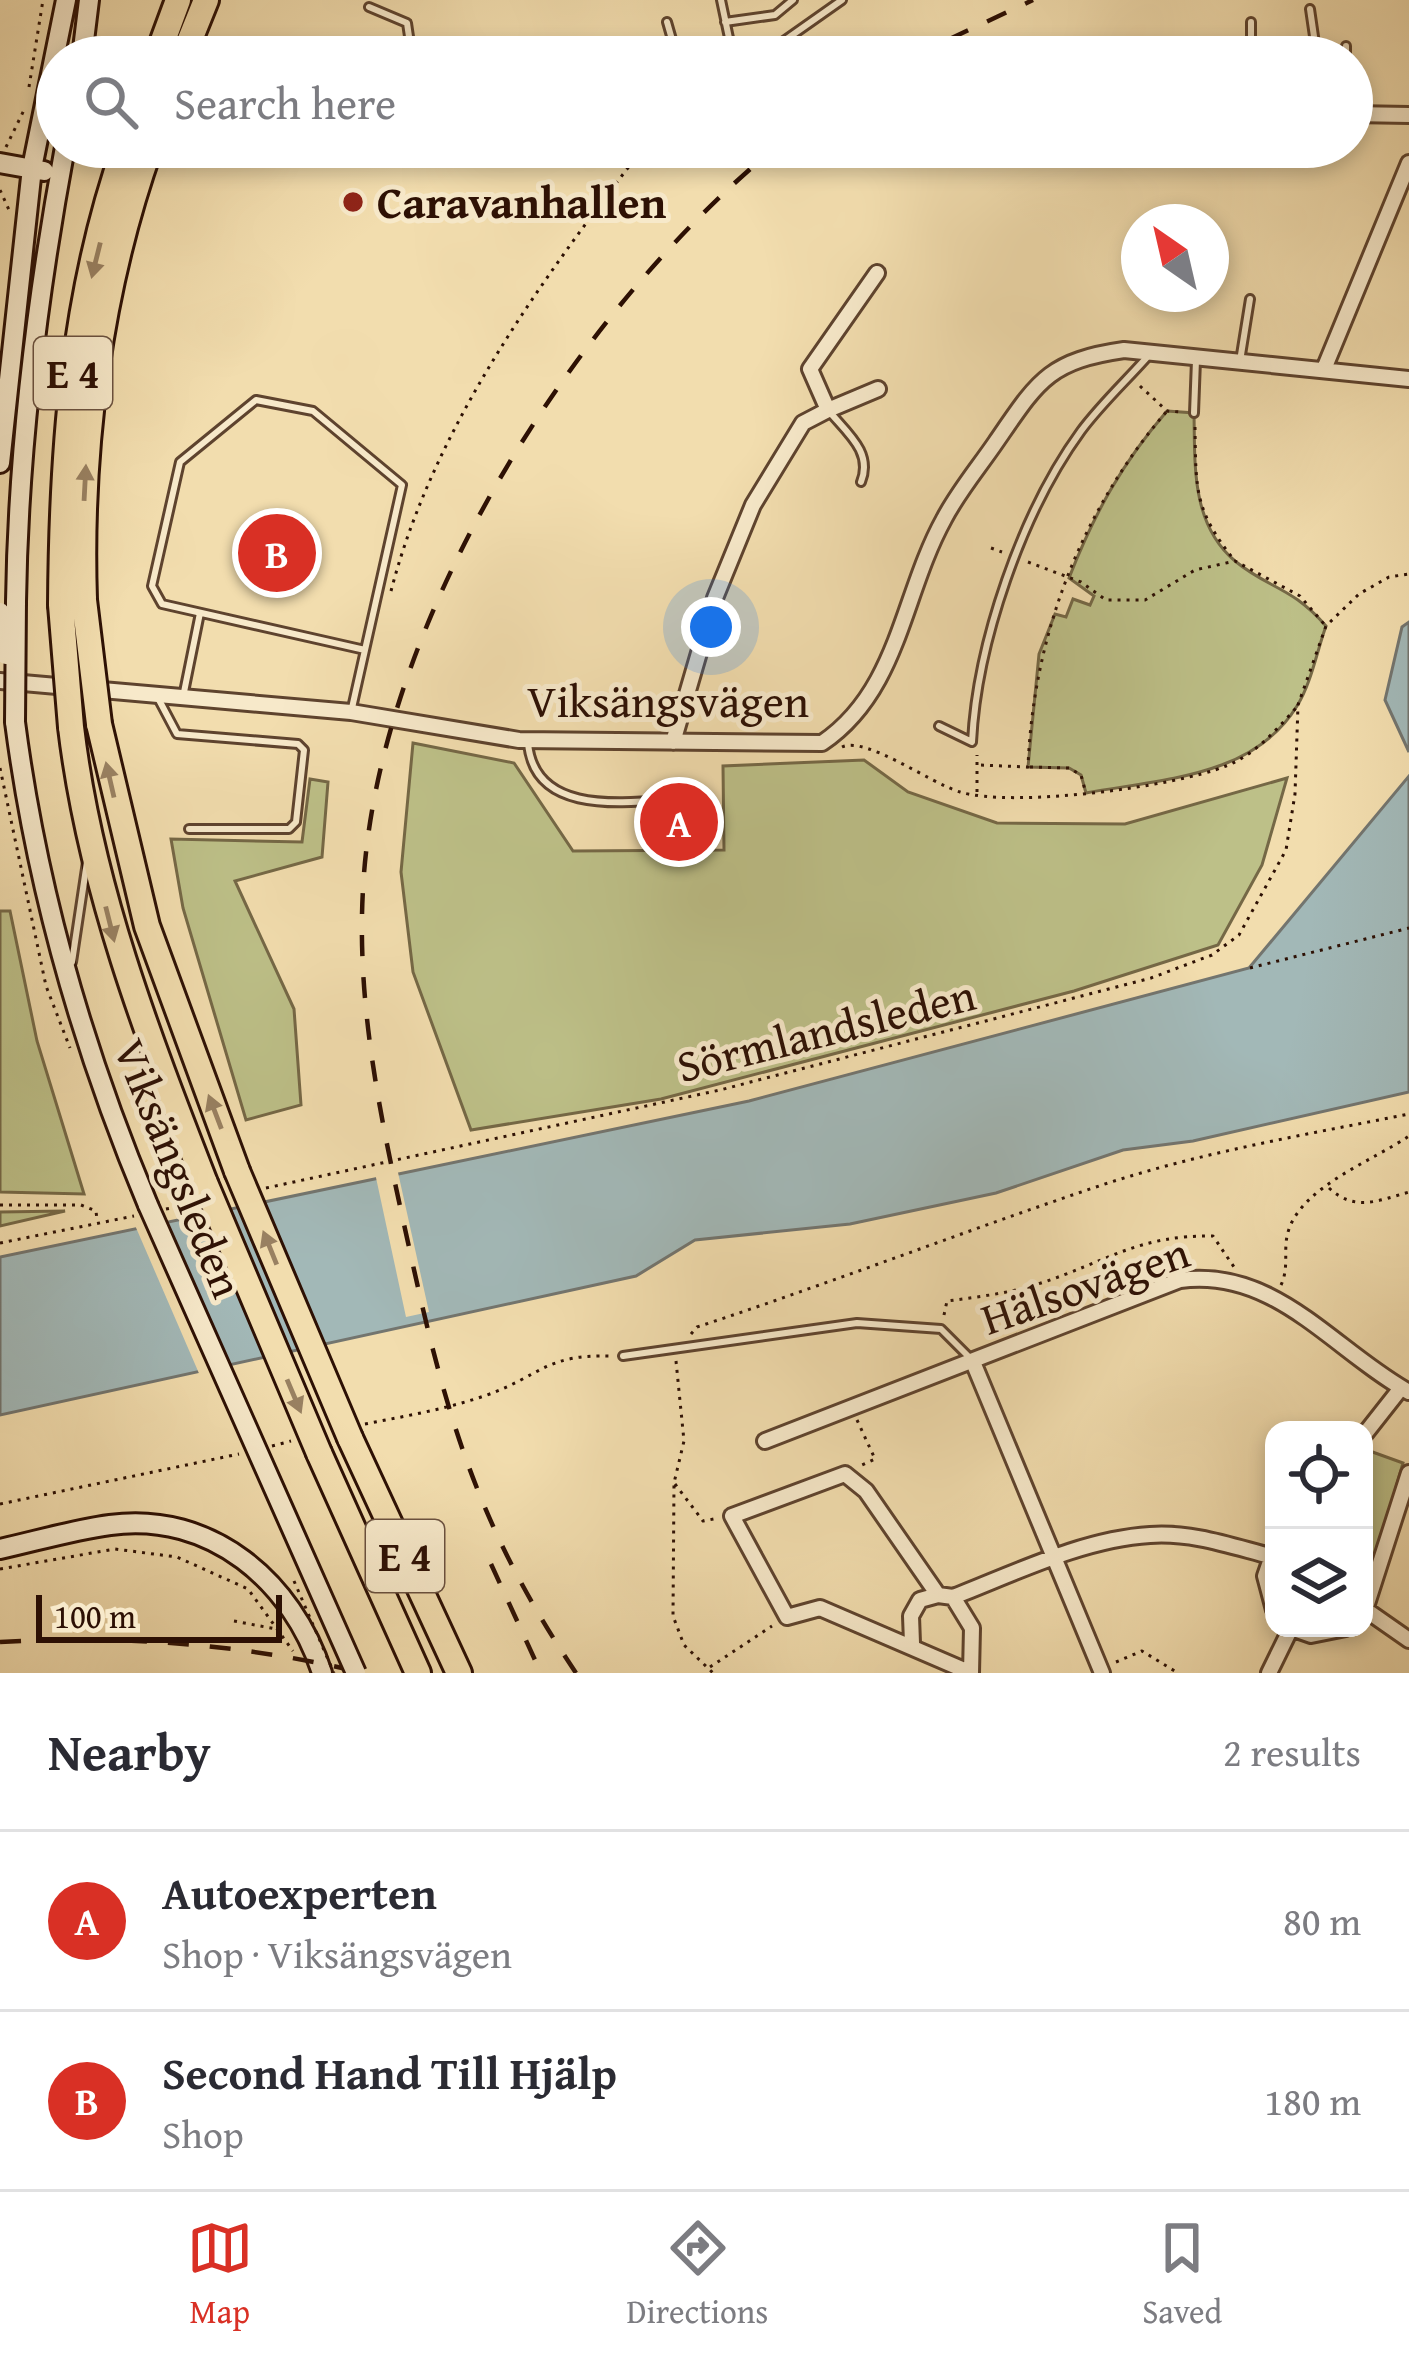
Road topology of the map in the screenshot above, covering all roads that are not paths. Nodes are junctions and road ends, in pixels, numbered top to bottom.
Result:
1 (66, 0) edge
2 (89, 0) edge
3 (178, 0) edge
4 (206, 0) edge
5 (721, 0) edge
6 (793, 0) edge
7 (842, 0) edge
8 (369, 7) dead end
9 (1310, 9) dead end
10 (667, 22) dead end
11 (725, 22) junction
12 (1251, 22) dead end
13 (59, 36) edge
14 (85, 36) edge
15 (165, 36) edge
16 (191, 36) edge
17 (409, 36) edge
18 (671, 36) edge
19 (728, 36) edge
20 (791, 36) edge
21 (1251, 36) edge
22 (1314, 36) edge
23 (1373, 114) edge
24 (1409, 115) edge
25 (36, 147) edge
26 (1, 163) edge
27 (1409, 163) edge
28 (32, 167) junction
29 (61, 168) edge
30 (120, 168) edge
31 (145, 168) edge
32 (60, 175) junction
33 (877, 273) dead end
34 (1250, 298) dead end
35 (1152, 353) junction
36 (1196, 357) junction
37 (1240, 361) junction
38 (1324, 369) junction
39 (1409, 379) edge
40 (878, 389) dead end
41 (828, 410) junction
42 (1194, 413) road end
43 (0, 463) edge
44 (861, 482) dead end
45 (73, 602) junction
46 (8, 607) edge
47 (200, 613) junction
48 (365, 650) junction
49 (0, 681) edge
50 (156, 694) junction
51 (183, 697) junction
52 (352, 712) junction
53 (938, 726) dead end
54 (527, 740) junction
55 (673, 742) junction
56 (695, 799) dead end
57 (190, 829) dead end
58 (90, 841) junction
59 (70, 994) junction
60 (622, 1356) road end
61 (973, 1361) junction
62 (1405, 1390) edge
63 (1373, 1425) edge
64 (765, 1441) dead end
65 (1409, 1473) edge
66 (0, 1549) edge
67 (1265, 1552) edge
68 (1055, 1557) junction
69 (1373, 1586) edge
70 (946, 1596) junction
71 (1373, 1616) edge
72 (1287, 1637) edge
73 (1409, 1640) edge
74 (912, 1643) junction
75 (1101, 1671) edge
76 (322, 1673) edge
77 (353, 1673) edge
78 (418, 1673) edge
79 (459, 1673) edge
80 (1269, 1673) edge

1 - 13 main road
2 - 14 main road
3 - 15 highway
4 - 16 highway
5 - 11 lane
6 - 11 lane
7 - 20 lane
8 - 17 lane
9 - 22 lane
10 - 18 lane
11 - 19 lane
12 - 21 lane
23 - 24 street
25 - 28 main road
26 - 28 main road
27 - 38 street
28 - 32 main road
28 - 43 main road
29 - 32 main road, Viksängsleden
30 -> 45 highway, E 4
45 -> 31 highway, E 4
32 - 46 main road, Viksängsleden
33 - 41 street
34 - 37 lane
35 - 36 street, Viksängsvägen
35 - 53 lane
35 - 55 street, Viksängsvägen
36 - 37 street, Viksängsvägen
36 - 42 lane
37 - 38 street, Viksängsvägen
38 - 39 street, Viksängsvägen
40 - 41 street
41 - 44 lane
41 - 55 street
45 - 58 highway, E 4, bridge
79 -> 45 highway, E 4, bridge
46 - 59 main road, Viksängsleden, bridge
47 - 48 lane
47 - 48 lane
47 - 51 lane
48 - 52 lane
49 - 50 street, Viksängsvägen
50 - 51 street, Viksängsvägen
50 - 57 lane
51 - 52 street, Viksängsvägen
52 - 54 street, Viksängsvägen
54 - 55 street, Viksängsvägen
54 - 56 lane
58 - 59 lane
58 -> 78 highway, E 4, bridge
59 - 77 main road, Viksängsleden, bridge
60 - 61 lane
61 - 62 street, Hälsovägen
61 - 64 street, Hälsovägen
61 - 68 street
62 - 63 street
65 - 69 street
66 - 76 main road
67 - 68 street
68 - 70 street
68 - 75 street
70 - 74 street
70 - 74 street
70 - 74 street
71 - 73 street
72 - 80 street

